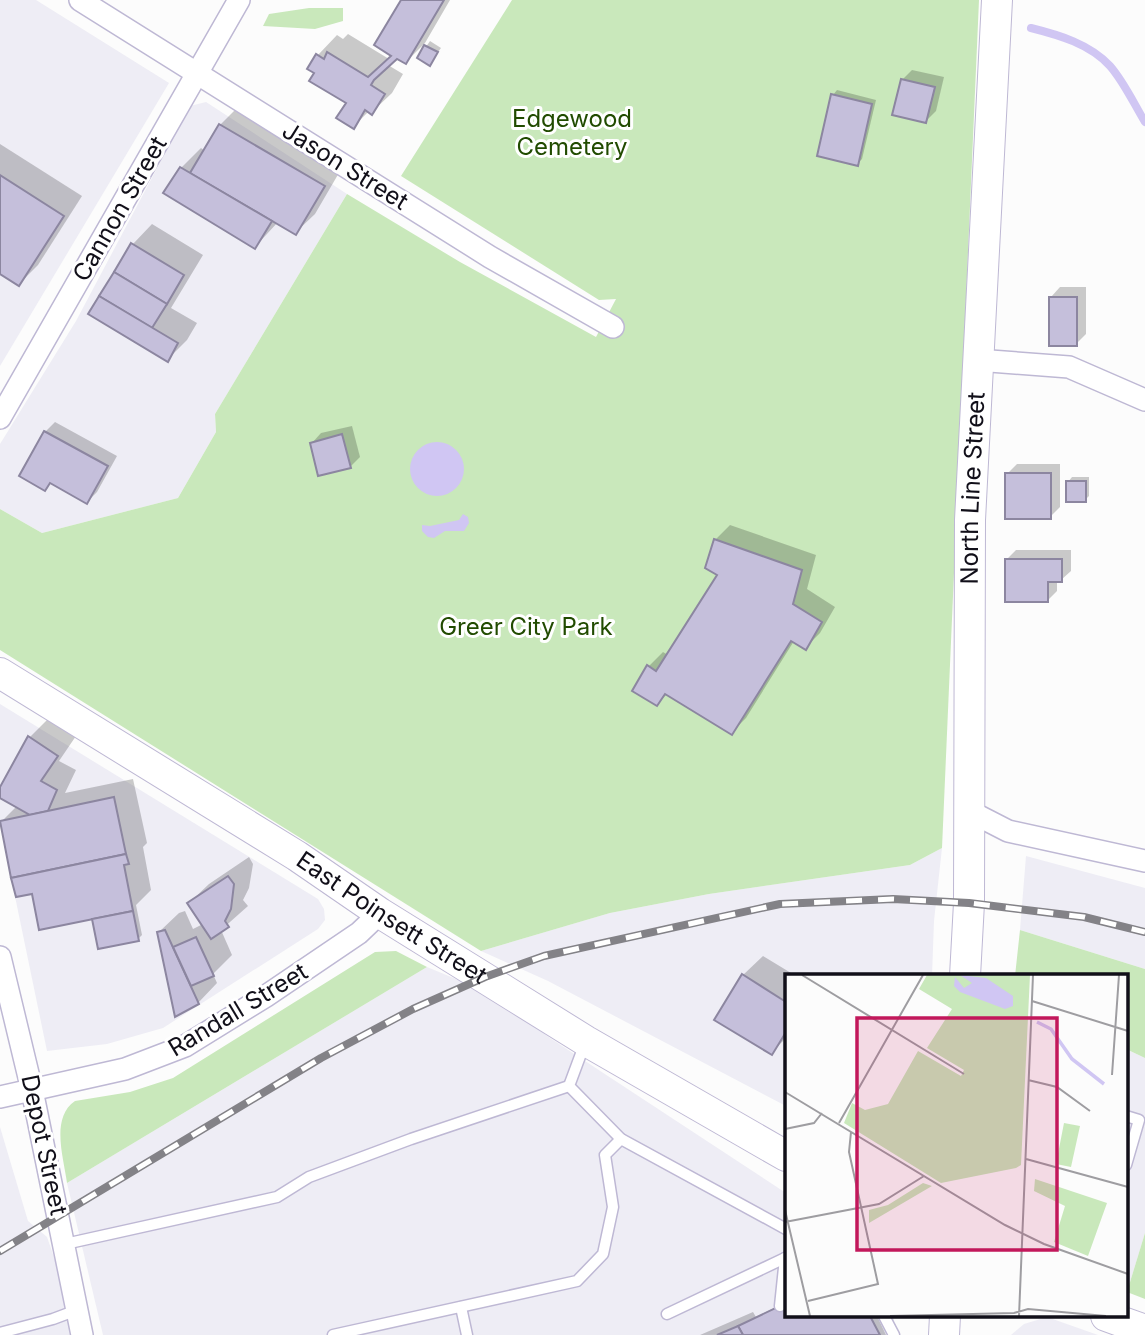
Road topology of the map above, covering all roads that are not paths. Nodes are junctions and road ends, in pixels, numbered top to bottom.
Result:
1 (80, 0) edge
2 (239, 0) edge
3 (997, 0) edge
4 (197, 73) junction
5 (614, 327) dead end
6 (977, 360) junction
7 (1145, 400) edge
8 (0, 418) edge
9 (0, 673) edge
10 (969, 811) junction
11 (1145, 861) edge
12 (380, 913) junction
13 (0, 957) edge
14 (965, 974) edge
15 (586, 1041) junction
16 (569, 1086) junction
17 (32, 1090) junction
18 (0, 1097) edge
19 (1128, 1117) edge
20 (621, 1139) junction
21 (785, 1155) edge
22 (1128, 1158) edge
23 (785, 1228) edge
24 (65, 1244) junction
25 (785, 1258) edge
26 (785, 1266) edge
27 (780, 1306) dead end
28 (461, 1307) junction
29 (78, 1310) junction
30 (667, 1314) dead end
31 (885, 1318) edge
32 (1112, 1318) edge
33 (1145, 1330) edge
34 (0, 1333) edge
35 (82, 1335) edge
36 (333, 1335) edge
37 (467, 1335) edge
38 (894, 1335) edge

1 - 4 street, Jason Street
2 - 4 street, Cannon Street
3 - 6 main road, North Line Street
4 - 5 street, Jason Street
4 - 8 street, Cannon Street
6 - 7 street
6 - 10 main road, North Line Street
9 - 12 main road, East Poinsett Street
10 - 11 street
10 - 14 main road, North Line Street
12 - 15 main road, East Poinsett Street
12 - 17 street, Randall Street
13 - 17 street, Depot Street
15 - 16 lane
15 - 21 main road, East Poinsett Street
16 - 20 lane
16 - 24 lane
17 - 18 street, Randall Street
17 - 24 street, Depot Street
19 - 22 lane
20 - 23 lane
20 - 28 lane
24 - 29 street, Depot Street
25 - 30 lane
26 - 27 lane
28 - 36 lane
28 - 37 lane
29 - 34 lane
29 - 35 street, Depot Street
31 - 38 lane
32 - 33 main road

